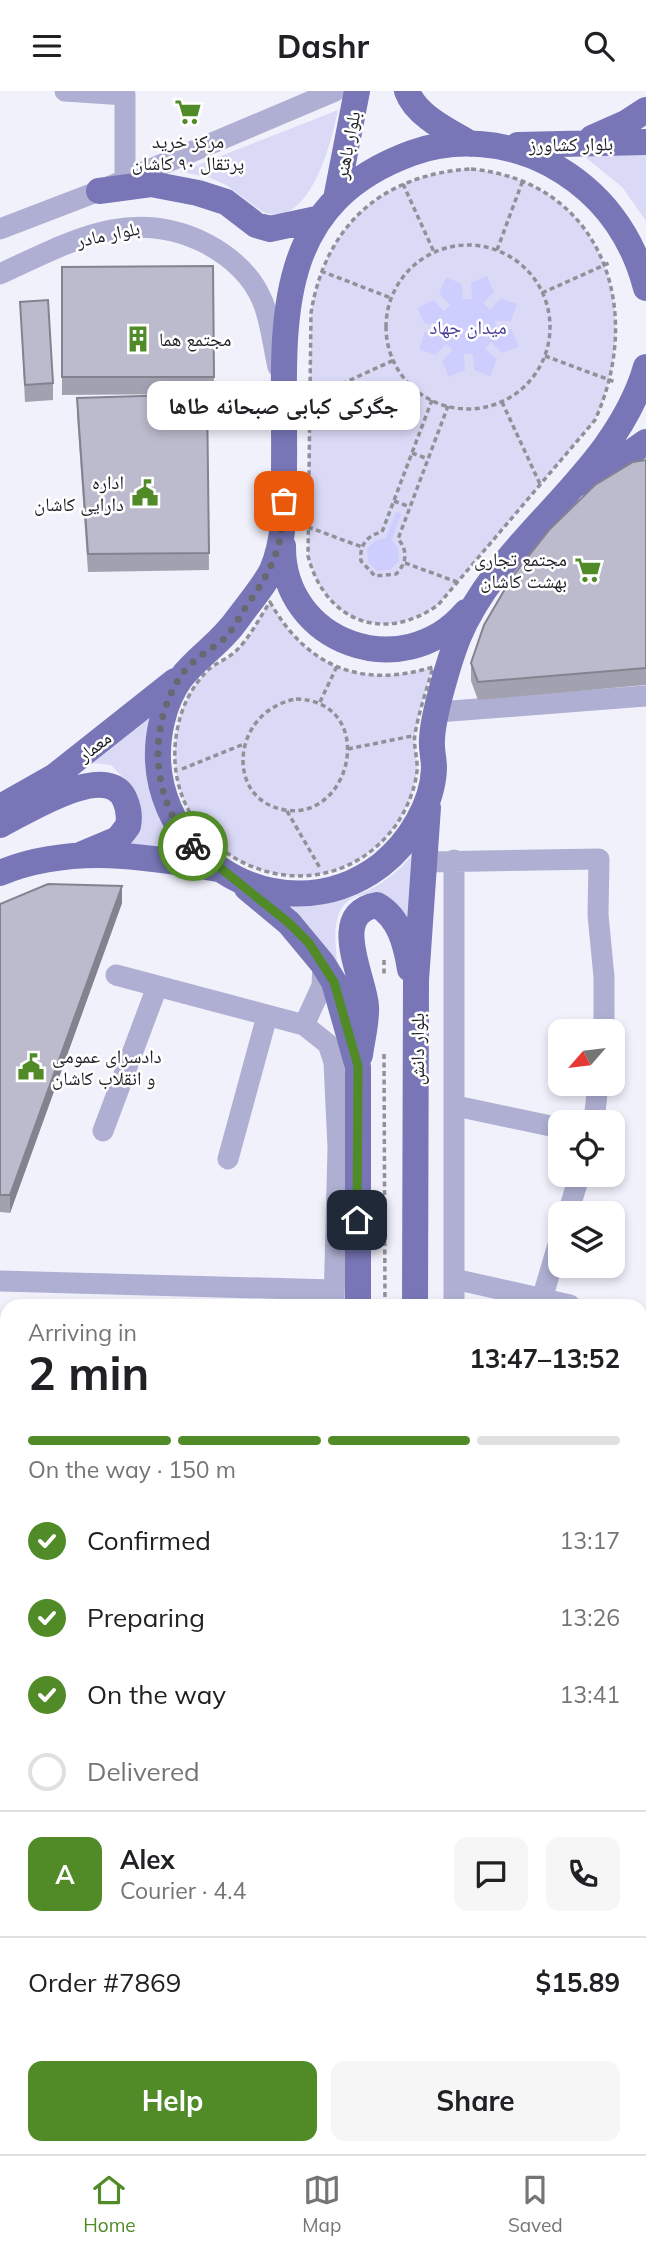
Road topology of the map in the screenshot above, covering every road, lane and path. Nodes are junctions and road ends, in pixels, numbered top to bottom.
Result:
1 (65, 91) edge
2 (335, 91) edge
3 (357, 91) edge
4 (407, 91) edge
5 (646, 110) edge
6 (646, 142) edge
7 (483, 145) junction
8 (577, 145) junction
9 (527, 168) junction
10 (397, 172) junction
11 (125, 181) junction
12 (99, 191) junction
13 (329, 209) junction
14 (0, 229) edge
15 (497, 250) junction
16 (434, 252) junction
17 (622, 257) junction
18 (309, 267) junction
19 (614, 269) dead end
20 (0, 274) edge
21 (646, 288) edge
22 (542, 293) junction
23 (391, 298) junction
24 (545, 356) junction
25 (394, 361) junction
26 (618, 372) dead end
27 (633, 380) edge
28 (298, 398) junction
29 (432, 400) junction
30 (502, 401) junction
31 (447, 406) junction
32 (646, 442) edge
33 (412, 453) junction
34 (428, 459) junction
35 (646, 469) edge
36 (550, 493) junction
37 (394, 501) junction
38 (410, 507) junction
39 (296, 526) junction
40 (362, 547) junction
41 (404, 563) junction
42 (467, 591) junction
43 (181, 676) junction
44 (646, 696) edge
45 (428, 729) junction
46 (244, 744) junction
47 (348, 749) junction
48 (168, 772) junction
49 (429, 793) junction
50 (6, 800) edge
51 (286, 810) junction
52 (0, 825) edge
53 (80, 855) junction
54 (454, 860) junction
55 (425, 862) junction
56 (0, 873) edge
57 (228, 875) junction
58 (325, 881) junction
59 (384, 950) dead end
60 (323, 964) junction
61 (116, 975) dead end
62 (384, 978) dead end
63 (158, 987) junction
64 (416, 1012) junction
65 (267, 1016) junction
66 (604, 1019) edge
67 (304, 1025) junction
68 (384, 1046) dead end
69 (358, 1066) junction
70 (456, 1106) junction
71 (548, 1125) edge
72 (103, 1131) dead end
73 (228, 1159) dead end
74 (548, 1278) edge
75 (454, 1279) junction
76 (0, 1281) edge
77 (334, 1298) edge
78 (358, 1299) edge
79 (385, 1299) edge
80 (415, 1299) edge
81 (454, 1299) edge
82 (542, 1299) joint

1 - 11 street
2 - 11 street, بلوار مادر
3 - 13 main road, بلوار باهنر
4 - 7 main road
5 - 8 main road
6 - 8 main road, بلوار کشاورز
7 - 8 main road, بلوار کشاورز
7 - 9 main road
7 - 10 main road
9 - 10 path
9 - 15 path
9 - 17 path
9 - 17 main road
10 - 13 main road
10 - 16 path
10 - 18 path
11 - 12 street, بلوار مادر
12 - 13 main road
12 - 14 street, بلوار مادر
13 - 18 main road
15 - 16 path
15 - 22 path
16 - 23 path
17 - 19 path
17 - 21 main road
17 - 22 path
18 - 23 path
18 - 28 path
18 - 28 main road
20 - 28 street, بلوار مادر
22 - 24 path
23 - 25 path
24 - 27 path
24 - 30 path
25 - 28 path
25 - 29 path
26 - 27 path
27 - 36 path
27 - 36 main road
28 - 39 main road
28 - 39 path
29 - 31 path
29 - 33 path
30 - 31 path
30 - 36 path
31 - 34 path
32 - 36 main road
33 - 34 path
33 - 37 path
34 - 38 path
35 - 36 main road
36 - 42 main road
36 - 42 path
37 - 38 path
37 - 40 path
38 - 41 path
39 - 40 path
39 - 42 path
39 - 42 main road
39 - 43 main road
40 - 41 path
41 - 42 path
42 - 45 main road
43 - 48 main road
43 - 50 main road, معمار
44 - 45 street
45 - 47 path
45 - 48 path
45 - 49 main road
45 - 58 path
46 - 47 path
46 - 48 path
46 - 51 path
47 - 51 path
48 - 57 main road
48 - 58 path
49 - 55 main road, بلوار دانش
49 - 58 main road
51 - 58 path
52 - 53 main road
53 - 56 main road
53 - 57 main road
54 - 55 street
54 - 66 street
54 - 70 street
55 - 64 main road, بلوار دانش
57 - 58 main road
57 - 60 main road
59 - 62 path
60 - 67 street
60 - 69 main road
61 - 63 street
63 - 65 street
63 - 72 street
64 - 69 main road
64 - 80 main road, بلوار دانش
65 - 67 street
65 - 73 street
67 - 77 street
68 - 79 path
69 - 78 main road
70 - 71 street
70 - 75 street
74 - 82 street
75 - 81 street
75 - 82 street
76 - 77 street

